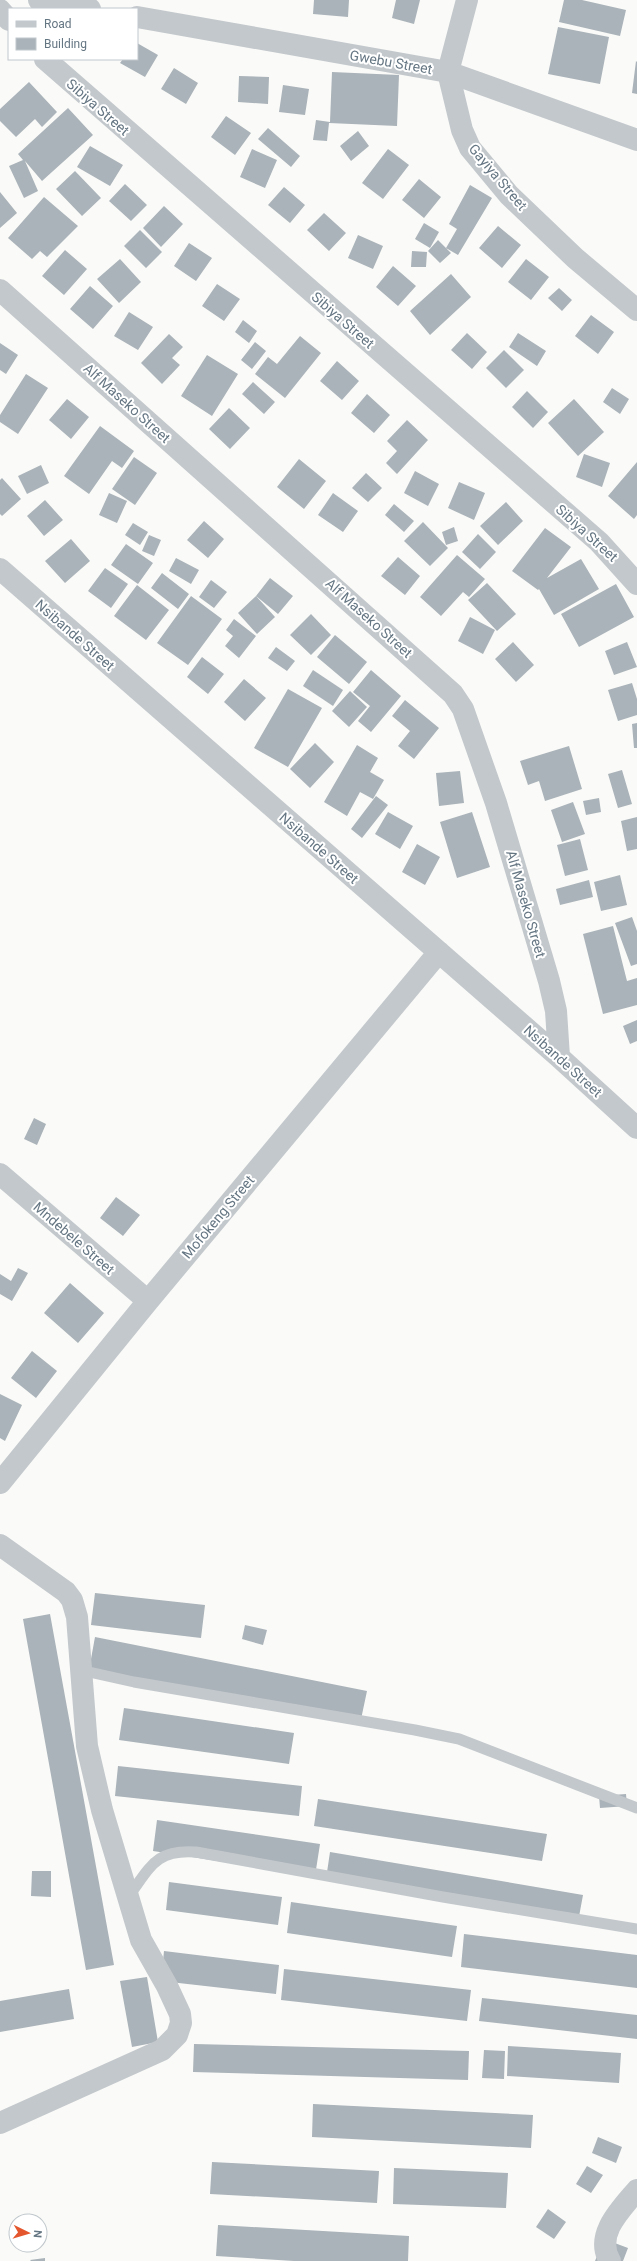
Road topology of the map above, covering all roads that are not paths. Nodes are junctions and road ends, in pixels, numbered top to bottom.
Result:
1 (38, 0) edge
2 (467, 0) edge
3 (84, 8) edge
4 (0, 10) edge
5 (138, 17) edge
6 (8, 19) edge
7 (46, 60) edge
8 (448, 72) junction
9 (637, 140) edge
10 (0, 290) edge
11 (637, 310) edge
12 (0, 569) edge
13 (637, 584) edge
14 (439, 952) junction
15 (559, 1057) junction
16 (637, 1128) edge
17 (0, 1174) edge
18 (148, 1302) junction
19 (0, 1483) edge
20 (0, 1545) edge
21 (80, 1670) junction
22 (637, 1808) edge
23 (127, 1897) junction
24 (637, 1929) edge
25 (0, 2123) edge
26 (637, 2190) edge
27 (610, 2261) edge

1 - 3 street
2 - 8 street, Gayiya Street
4 - 6 street
5 - 8 street, Gwebu Street
7 - 13 street, Sibiya Street
8 - 9 street, Gwebu Street
8 - 11 street, Gayiya Street
10 - 15 street, Alf Maseko Street
12 - 14 street, Nsibande Street
14 - 15 street, Nsibande Street
14 - 18 street, Mofokeng Street
15 - 16 street, Nsibande Street
17 - 18 street, Mndebele Street
18 - 19 street, Mofokeng Street
20 - 21 street
21 - 22 lane
21 - 23 street
23 - 24 lane
23 - 25 street
26 - 27 street

